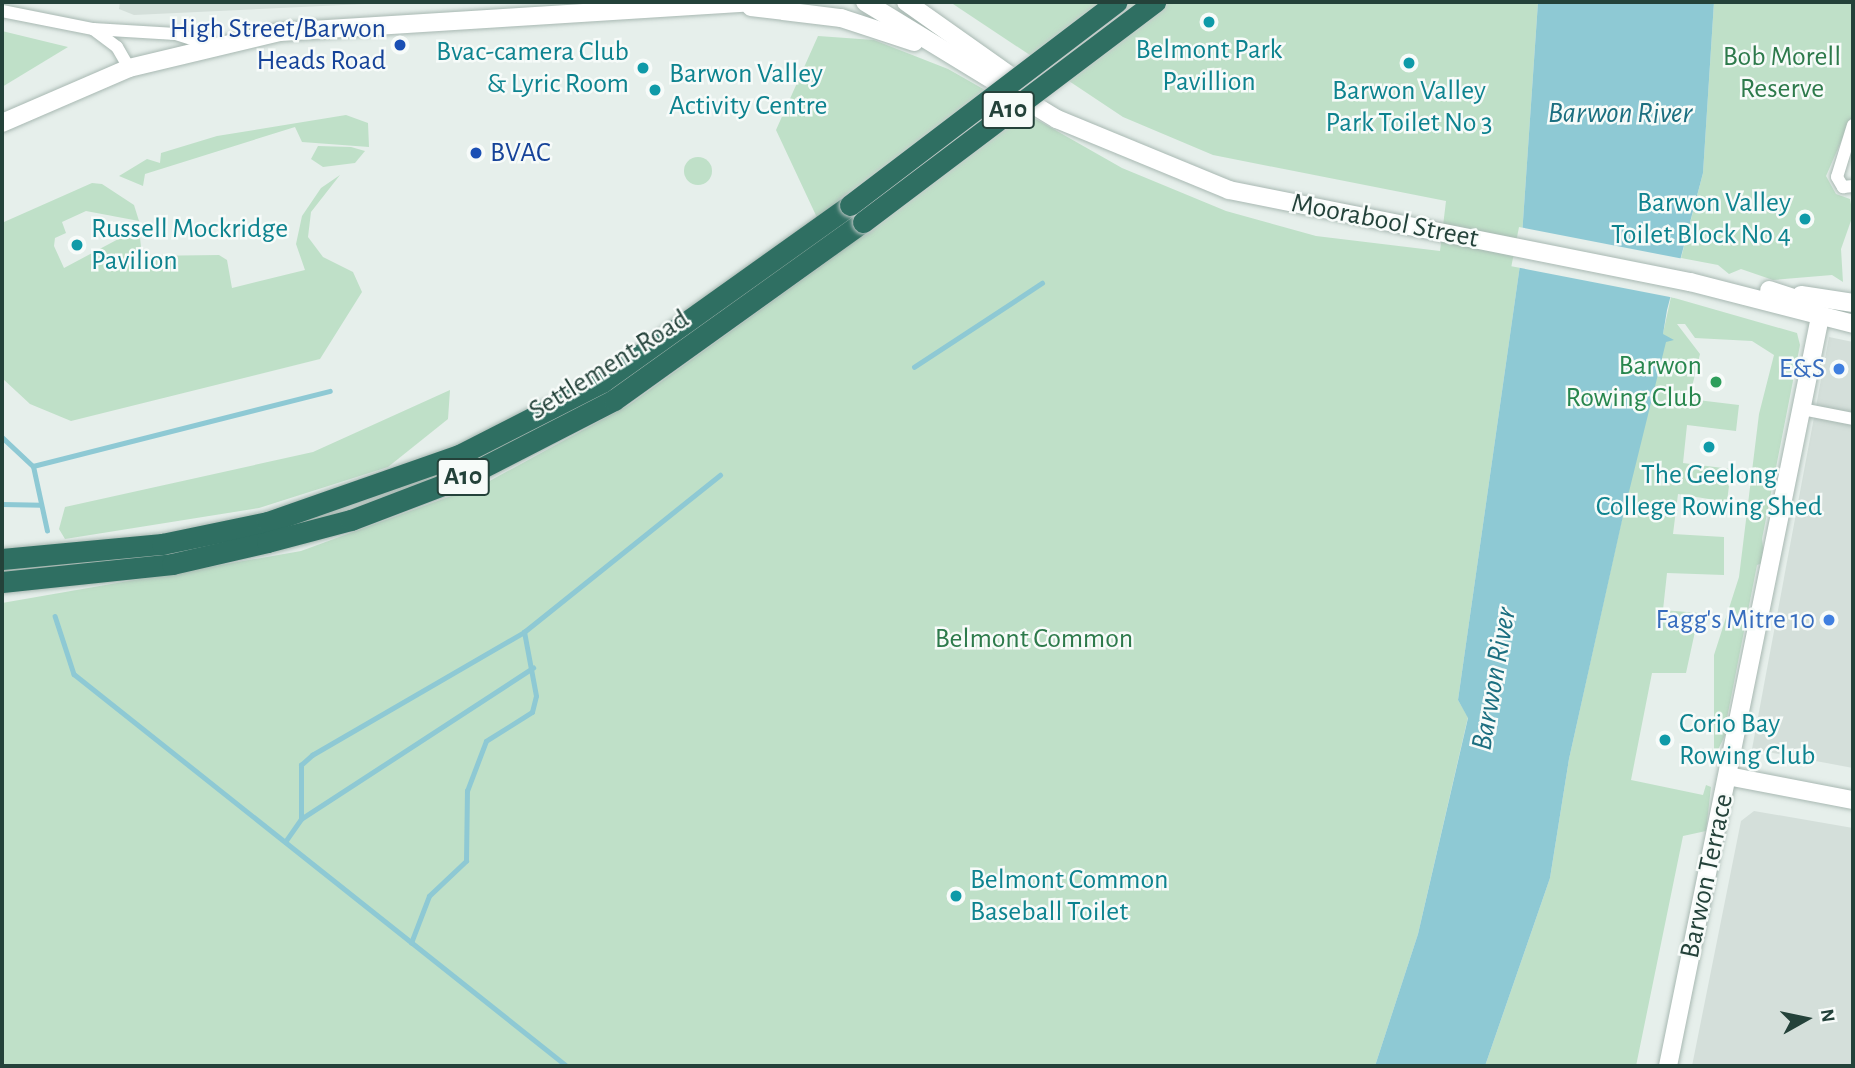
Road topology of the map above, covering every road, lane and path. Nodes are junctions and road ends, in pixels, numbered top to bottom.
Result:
1 (763, 2) edge
2 (865, 2) edge
3 (906, 2) edge
4 (929, 2) edge
5 (1116, 2) edge
6 (1155, 2) edge
7 (736, 3) edge
8 (2, 4) edge
9 (2, 11) edge
10 (19, 12) junction
11 (936, 22) junction
12 (93, 29) junction
13 (210, 45) junction
14 (950, 56) junction
15 (129, 68) junction
16 (2, 123) edge
17 (1853, 125) edge
18 (1090, 133) junction
19 (1853, 186) edge
20 (1690, 282) junction
21 (1769, 290) junction
22 (1853, 303) edge
23 (1790, 309) junction
24 (1820, 317) junction
25 (1853, 324) edge
26 (1812, 355) junction
27 (1802, 409) junction
28 (1853, 419) edge
29 (2, 559) edge
30 (2, 582) edge
31 (1728, 776) junction
32 (1853, 800) edge
33 (1668, 1066) edge

1 - 7 street
2 - 14 street, Moorabool Street
3 - 11 street, Moorabool Street
4 - 11 street
5 - 29 highway, Settlement Road / A10, bridge
6 - 30 highway, Settlement Road / A10, bridge
7 - 13 street
7 - 14 street
8 - 10 street
9 - 10 street
10 - 12 street
11 - 18 street, Moorabool Street
12 - 13 street
12 - 15 street
13 - 15 street
14 - 18 street, Moorabool Street
15 - 16 street
17 - 19 street
18 - 20 street, Moorabool Street
20 - 21 street, Moorabool Street
20 - 23 street, Moorabool Street
21 - 22 street, Moorabool Street
21 - 24 street
23 - 24 street, Moorabool Street
23 - 26 street, Barwon Terrace
24 - 25 street, Moorabool Street
24 - 26 street, Barwon Terrace
26 - 27 street, Barwon Terrace
27 - 28 street
27 - 31 street, Barwon Terrace
31 - 32 street
31 - 33 street, Barwon Terrace

